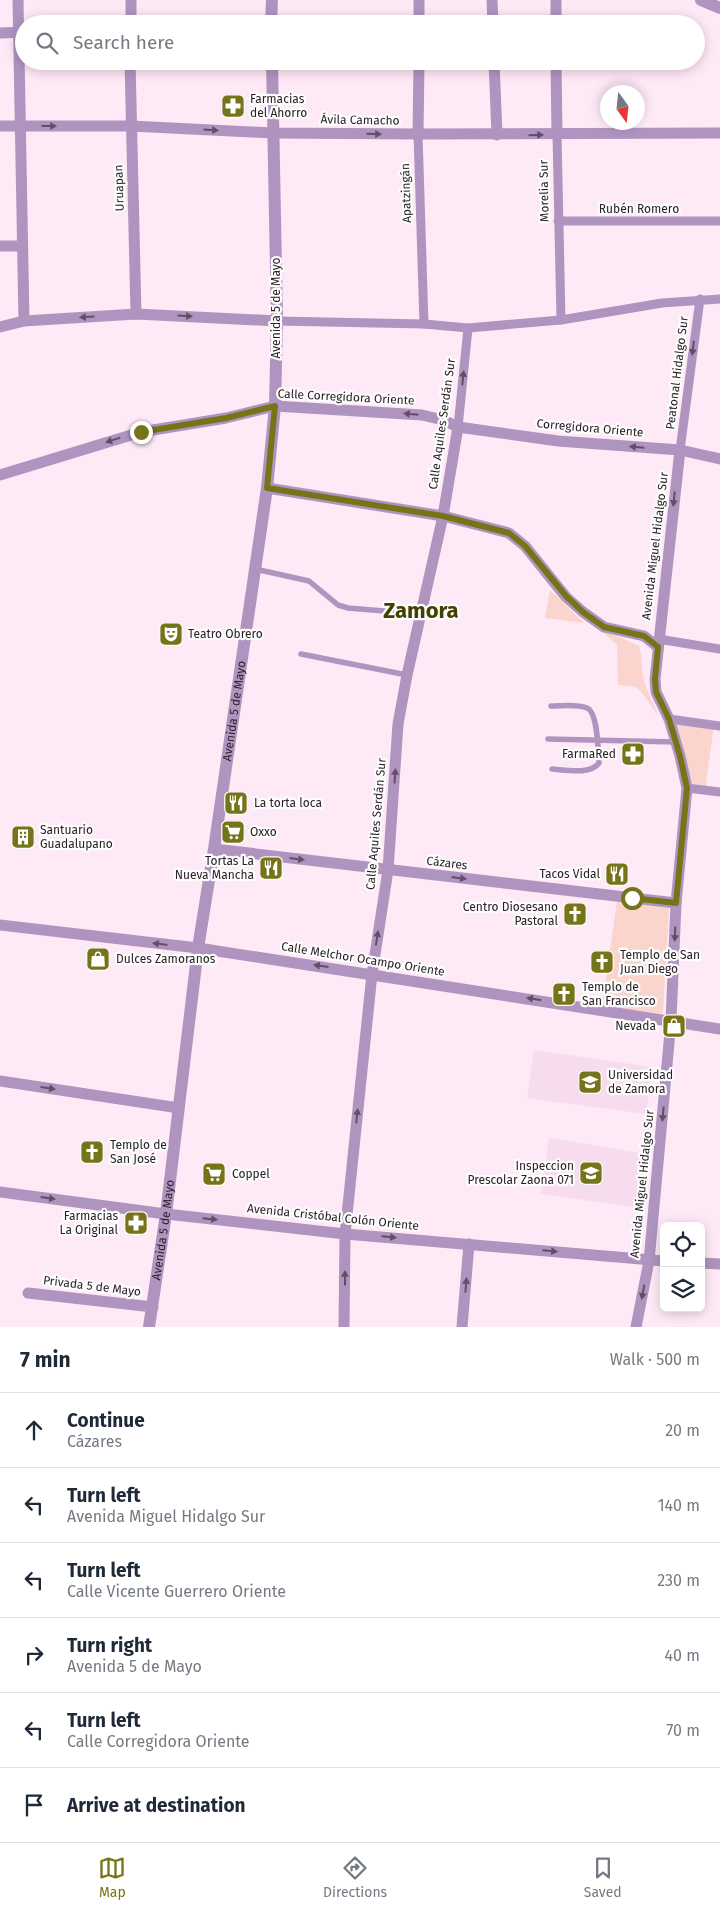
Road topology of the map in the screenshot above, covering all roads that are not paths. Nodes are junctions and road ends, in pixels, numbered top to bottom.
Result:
1 (18, 0) edge
2 (131, 0) edge
3 (272, 0) edge
4 (419, 0) edge
5 (492, 0) edge
6 (556, 0) edge
7 (704, 1) edge
8 (720, 8) edge
9 (19, 15) edge
10 (130, 15) edge
11 (272, 15) edge
12 (419, 15) edge
13 (493, 15) edge
14 (556, 15) edge
15 (15, 32) edge
16 (0, 33) edge
17 (21, 70) edge
18 (130, 70) edge
19 (272, 70) edge
20 (419, 70) edge
21 (494, 70) edge
22 (556, 70) edge
23 (0, 126) edge
24 (21, 126) junction
25 (131, 126) junction
26 (273, 133) junction
27 (720, 133) edge
28 (418, 134) junction
29 (557, 134) junction
30 (497, 135) junction
31 (558, 221) junction
32 (720, 222) edge
33 (0, 246) edge
34 (22, 246) junction
35 (720, 299) edge
36 (700, 300) junction
37 (136, 314) junction
38 (561, 320) junction
39 (24, 321) junction
40 (277, 322) junction
41 (424, 324) junction
42 (0, 326) edge
43 (468, 328) junction
44 (275, 406) junction
45 (458, 427) junction
46 (680, 450) junction
47 (720, 459) edge
48 (0, 475) edge
49 (267, 488) junction
50 (443, 516) junction
51 (255, 569) junction
52 (420, 617) junction
53 (658, 643) junction
54 (720, 649) edge
55 (301, 654) dead end
56 (407, 675) junction
57 (552, 706) dead end
58 (669, 719) junction
59 (720, 726) edge
60 (548, 739) dead end
61 (597, 740) junction
62 (676, 742) junction
63 (552, 770) dead end
64 (687, 788) junction
65 (720, 792) edge
66 (214, 849) junction
67 (388, 870) junction
68 (676, 903) junction
69 (0, 925) edge
70 (198, 948) junction
71 (372, 974) junction
72 (671, 1021) junction
73 (720, 1029) edge
74 (0, 1081) edge
75 (179, 1108) junction
76 (0, 1192) edge
77 (166, 1214) junction
78 (345, 1234) junction
79 (469, 1244) junction
80 (649, 1261) junction
81 (660, 1261) edge
82 (705, 1263) edge
83 (720, 1264) edge
84 (28, 1293) dead end
85 (153, 1307) junction
86 (149, 1327) edge
87 (344, 1327) edge
88 (462, 1327) edge
89 (636, 1327) edge

1 - 9 street
2 - 10 street
3 - 11 street
4 - 12 street
5 - 13 street
6 - 14 street
7 - 8 street
15 - 16 street
17 - 24 street
18 - 25 street, Uruapan
19 - 26 street, Avenida 5 de Mayo
20 - 28 street, Apatzingán
21 - 30 street
22 - 29 street, Morelia Sur
23 - 24 street, Ávila Camacho
24 -> 25 street, Ávila Camacho
24 - 34 street
25 -> 26 street, Ávila Camacho
25 - 37 street, Uruapan
26 -> 28 street, Ávila Camacho
26 - 40 street, Avenida 5 de Mayo
27 - 29 street, Ávila Camacho
28 - 30 street, Ávila Camacho
28 - 41 street, Apatzingán
30 -> 29 street, Ávila Camacho
29 - 31 street, Morelia Sur
31 - 32 street, Rubén Romero
31 - 38 street, Morelia Sur
33 - 34 street
34 - 39 street
35 - 36 street
36 - 38 street
36 -> 46 street, Peatonal Hidalgo Sur
37 -> 39 street
37 -> 40 street
38 - 43 street
39 - 42 street
40 - 41 street
40 - 44 street, Avenida 5 de Mayo
41 - 43 street
45 -> 43 street, Calle Aquiles Serdán Sur
45 -> 44 street, Calle Corregidora Oriente
44 -> 48 street, Calle Corregidora Oriente
44 - 49 street, Avenida 5 de Mayo
46 -> 45 street, Corregidora Oriente
45 - 50 street, Calle Aquiles Serdán Sur
46 - 47 street, Corregidora Oriente
46 -> 53 street, Avenida Miguel Hidalgo Sur
49 - 50 street
49 - 51 street, Avenida 5 de Mayo
50 - 52 street, Calle Aquiles Serdán Sur
50 - 53 street
51 - 52 lane
51 - 66 street, Avenida 5 de Mayo
52 - 56 street, Calle Aquiles Serdán Sur
53 - 54 street
53 - 58 street, Avenida Miguel Hidalgo Sur
55 - 56 lane
67 -> 56 street, Calle Aquiles Serdán Sur
57 - 61 lane
58 - 59 street
58 - 62 street, Avenida Miguel Hidalgo Sur
60 - 61 lane
61 - 62 lane
61 - 63 lane
62 - 64 street, Avenida Miguel Hidalgo Sur
64 - 65 street
64 - 68 street, Avenida Miguel Hidalgo Sur
66 -> 67 street, Cázares
66 - 70 street, Avenida 5 de Mayo
67 -> 68 street, Cázares
71 -> 67 street, Calle Aquiles Serdán Sur
68 -> 72 street, Avenida Miguel Hidalgo Sur
70 -> 69 street, Calle Melchor Ocampo Oriente
71 -> 70 street, Calle Melchor Ocampo Oriente
70 - 75 street, Avenida 5 de Mayo
72 -> 71 street, Calle Melchor Ocampo Oriente
78 -> 71 street, Calle Aquiles Serdán Sur
72 - 73 street, Calle Melchor Ocampo Oriente
72 -> 80 street, Avenida Miguel Hidalgo Sur
74 -> 75 street
75 - 77 street, Avenida 5 de Mayo
76 -> 77 street, Avenida Cristóbal Colón Oriente
77 -> 78 street, Avenida Cristóbal Colón Oriente
77 - 85 street, Avenida 5 de Mayo
78 -> 79 street, Avenida Cristóbal Colón Oriente
87 -> 78 street, Calle Aquiles Serdán Sur
79 -> 80 street, Avenida Cristóbal Colón Oriente
88 -> 79 street
80 - 81 street, Avenida Cristóbal Colón Oriente
80 -> 89 street, Avenida Miguel Hidalgo Sur
82 - 83 street
84 - 85 street, Privada 5 de Mayo
85 - 86 street, Avenida 5 de Mayo

